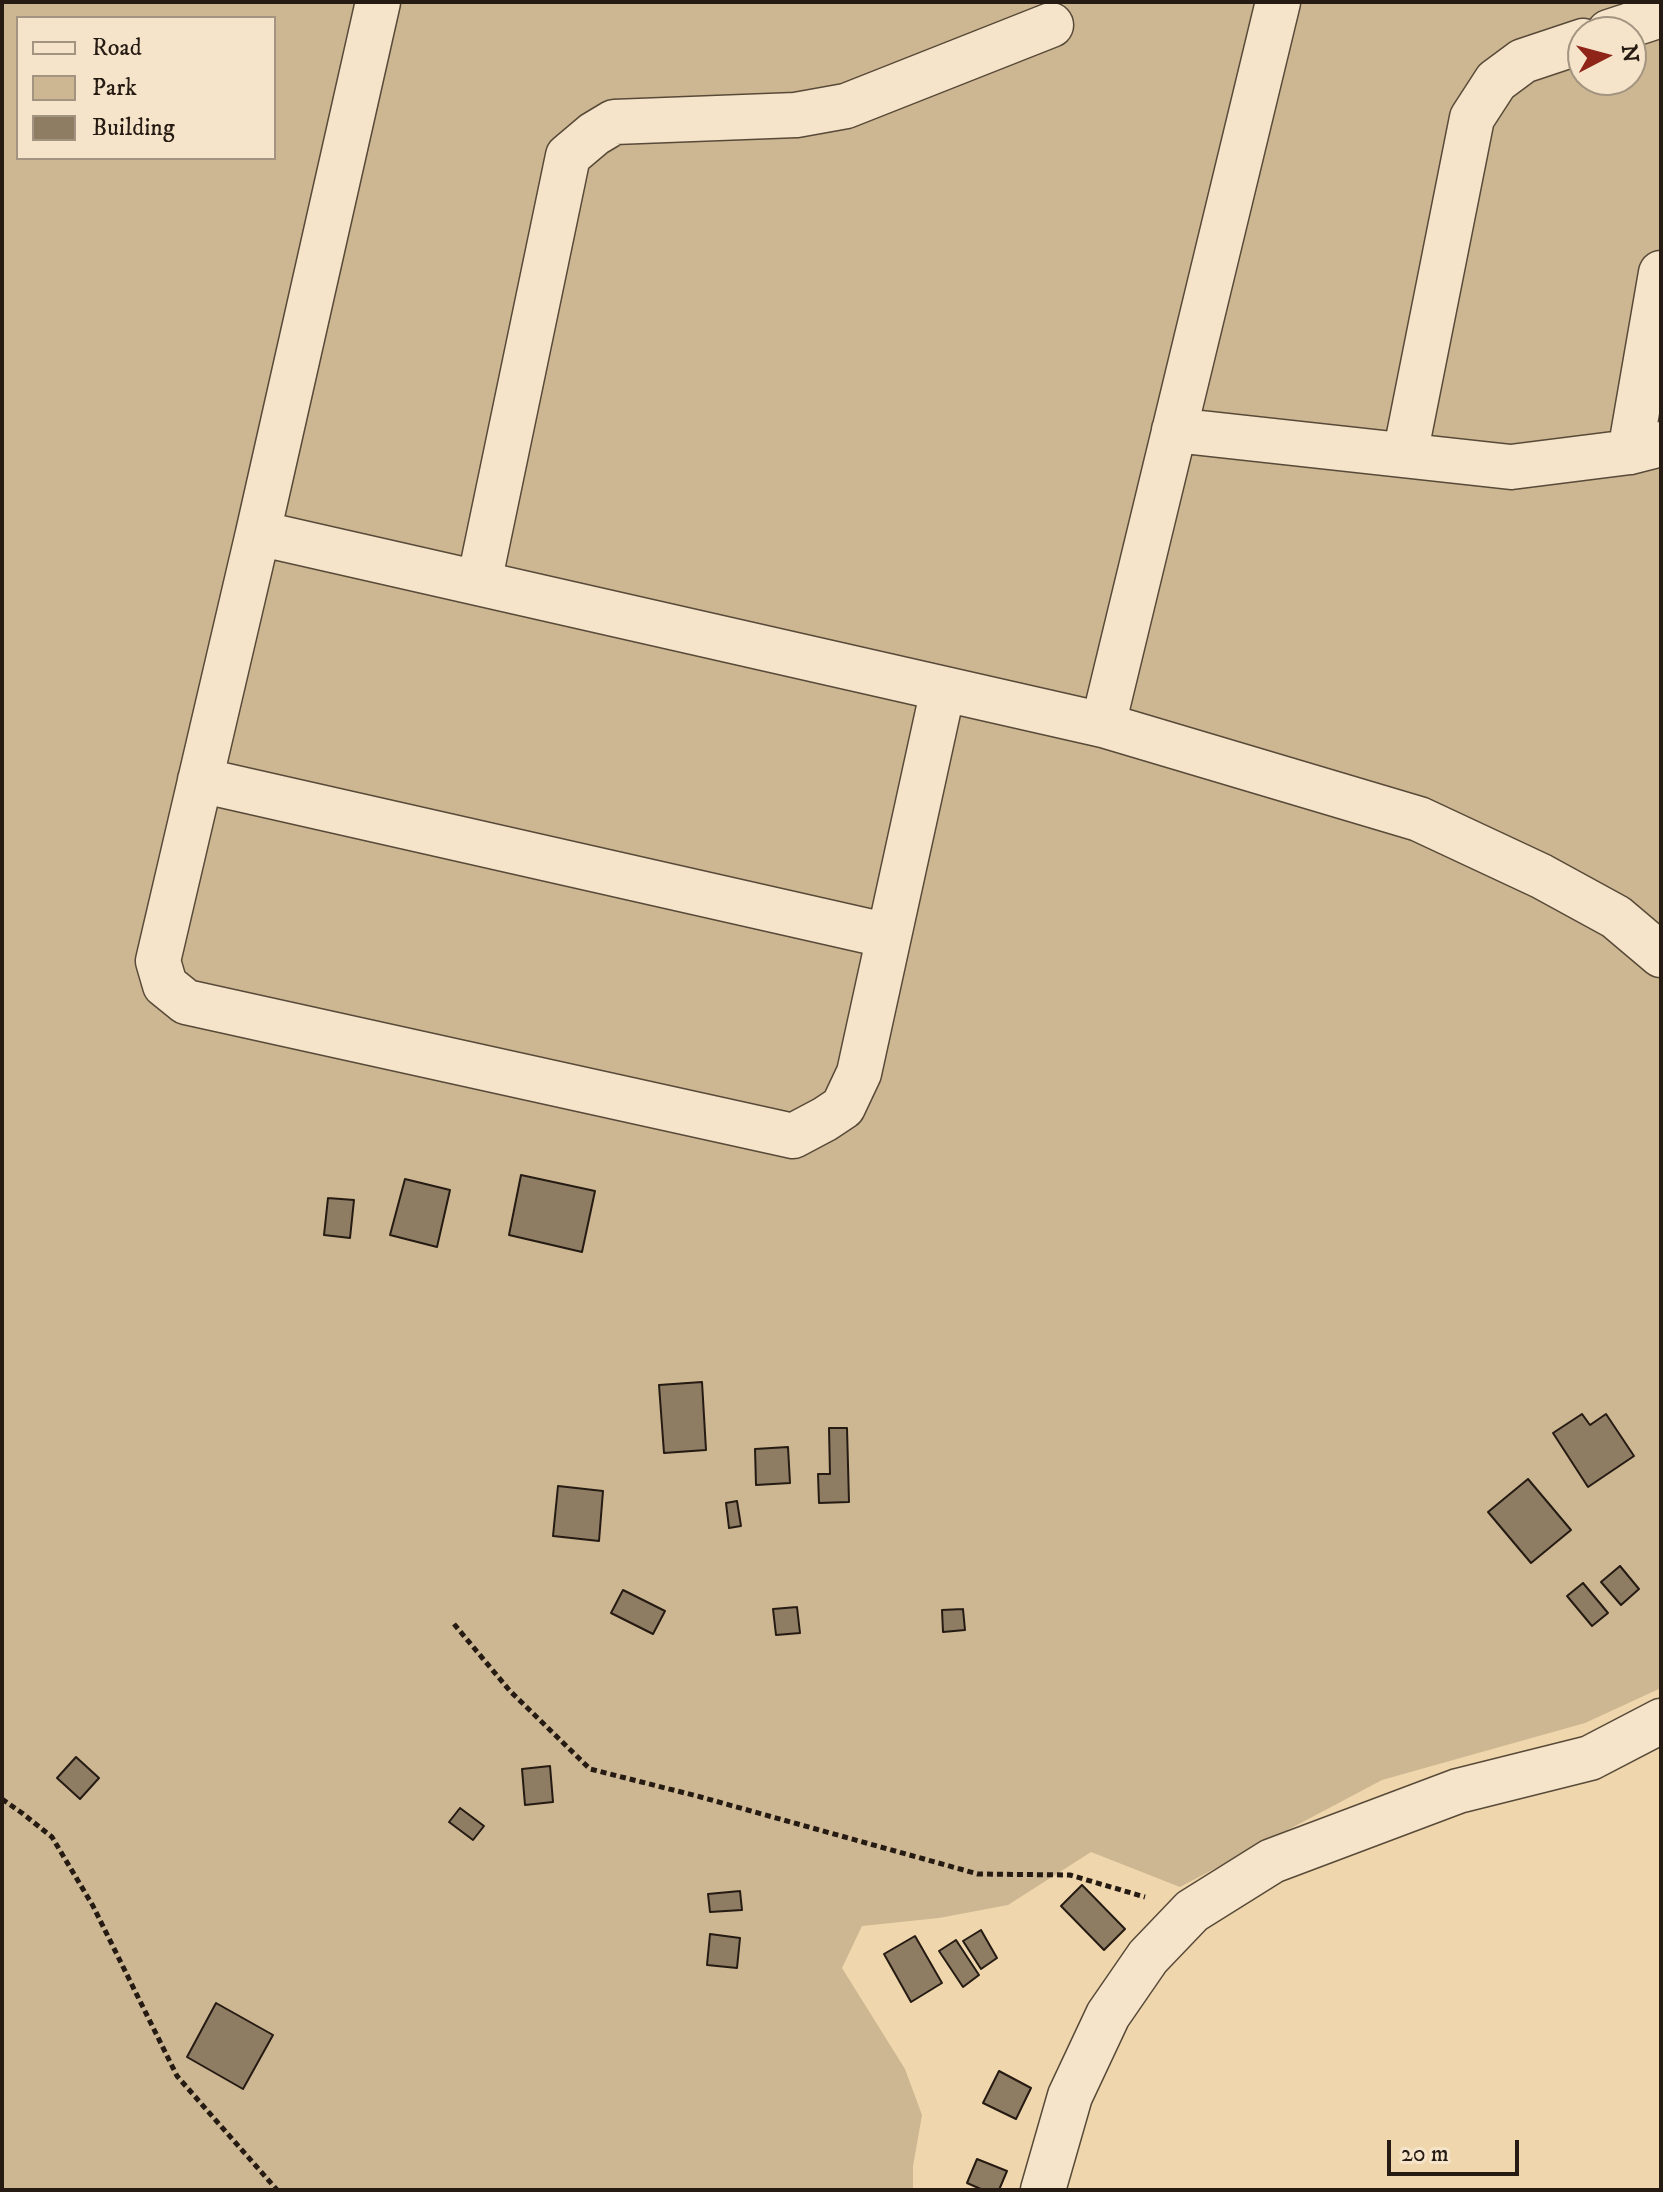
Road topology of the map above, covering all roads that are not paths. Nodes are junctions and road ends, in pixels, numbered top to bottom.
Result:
1 (378, 2) edge
2 (1278, 2) edge
3 (1051, 25) dead end
4 (1567, 46) edge
5 (1661, 273) edge
6 (1174, 430) junction
7 (1646, 448) edge
8 (1405, 455) junction
9 (258, 533) junction
10 (479, 583) junction
11 (943, 689) junction
12 (1103, 725) junction
13 (200, 780) junction
14 (889, 936) junction
15 (1661, 955) edge
16 (1661, 1721) edge
17 (1043, 2190) edge

1 - 9 street
2 - 6 street
3 - 10 street
4 - 8 street
5 - 7 street
6 - 8 street
6 - 12 street
7 - 8 street
9 - 10 street
9 - 13 street
10 - 11 street
11 - 12 street
11 - 14 street
12 - 15 street
13 - 14 street
13 - 14 street
16 - 17 street

